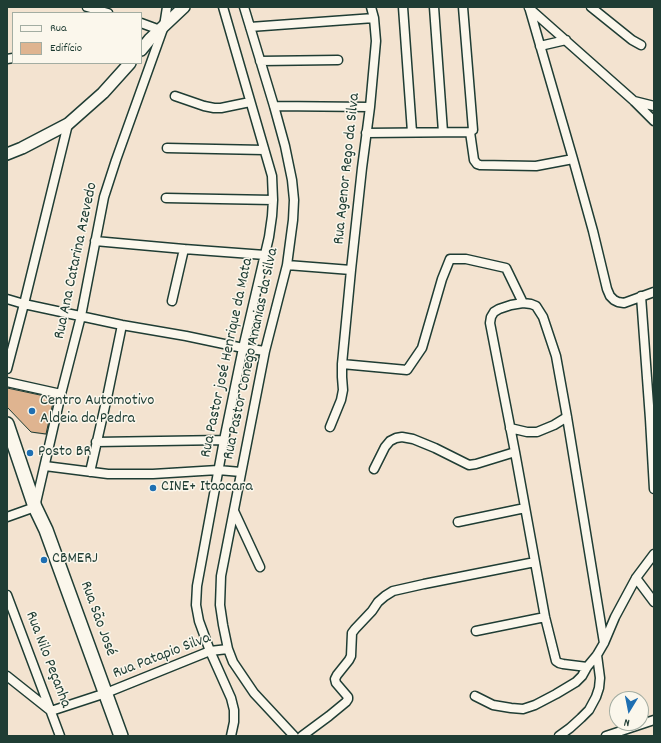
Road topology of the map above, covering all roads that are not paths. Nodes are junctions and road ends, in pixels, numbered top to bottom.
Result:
1 (87, 7) edge
2 (167, 7) edge
3 (184, 7) edge
4 (223, 7) edge
5 (244, 7) edge
6 (371, 7) edge
7 (403, 7) edge
8 (434, 7) edge
9 (463, 7) edge
10 (529, 7) edge
11 (591, 7) edge
12 (104, 12) edge
13 (374, 18) junction
14 (142, 23) edge
15 (250, 27) junction
16 (162, 28) junction
17 (566, 40) junction
18 (641, 45) dead end
19 (540, 46) junction
20 (142, 49) edge
21 (338, 60) dead end
22 (260, 61) junction
23 (129, 64) edge
24 (175, 96) dead end
25 (634, 101) junction
26 (250, 102) junction
27 (274, 106) junction
28 (654, 106) edge
29 (370, 107) junction
30 (654, 121) edge
31 (68, 124) junction
32 (412, 132) junction
33 (443, 132) junction
34 (470, 132) junction
35 (366, 133) junction
36 (167, 148) dead end
37 (264, 150) junction
38 (7, 154) edge
39 (573, 159) junction
40 (166, 198) dead end
41 (273, 200) junction
42 (95, 241) junction
43 (184, 249) junction
44 (265, 255) junction
45 (287, 265) junction
46 (351, 270) junction
47 (654, 292) edge
48 (641, 296) junction
49 (7, 299) edge
50 (172, 301) dead end
51 (522, 303) junction
52 (24, 304) junction
53 (81, 316) junction
54 (122, 324) junction
55 (243, 348) junction
56 (265, 351) junction
57 (342, 364) junction
58 (7, 369) edge
59 (7, 382) edge
60 (61, 394) junction
61 (567, 417) junction
62 (7, 424) edge
63 (330, 427) dead end
64 (510, 428) junction
65 (224, 440) junction
66 (96, 442) junction
67 (11, 450) edge
68 (515, 452) junction
69 (45, 466) junction
70 (374, 469) dead end
71 (218, 470) junction
72 (90, 472) junction
73 (241, 472) junction
74 (654, 489) edge
75 (35, 507) junction
76 (524, 508) junction
77 (234, 511) junction
78 (7, 517) edge
79 (458, 522) dead end
80 (654, 554) edge
81 (535, 562) junction
82 (260, 567) dead end
83 (636, 578) junction
84 (7, 595) edge
85 (654, 602) edge
86 (545, 617) junction
87 (476, 631) dead end
88 (604, 643) junction
89 (228, 649) junction
90 (210, 651) junction
91 (597, 655) junction
92 (587, 667) junction
93 (7, 676) edge
94 (106, 693) junction
95 (474, 696) dead end
96 (51, 711) junction
97 (654, 720) edge
98 (60, 736) edge
99 (121, 736) edge
100 (230, 736) edge
101 (294, 736) edge
102 (302, 736) edge
103 (559, 736) edge
104 (606, 736) edge

1 - 12 street
2 - 16 street, Rua Ana Catarina Azevedo
3 - 16 main road
4 - 26 street, Rua Pastor josé Henrique da Mata
5 - 15 street, Rua Pastor Conego Ananias da Silva
6 - 13 street, Rua Agenor Rego da Silva
7 - 32 street
8 - 33 street
9 - 34 street
10 - 17 street
10 - 19 street
11 - 18 street
13 - 15 street
13 - 29 street, Rua Agenor Rego da Silva
14 - 16 street
15 - 22 street, Rua Pastor Conego Ananias da Silva
16 - 20 main road
16 - 42 street, Rua Ana Catarina Azevedo
17 - 19 street
17 - 25 street
19 - 39 street
21 - 22 street
22 - 27 street, Rua Pastor Conego Ananias da Silva
23 - 31 main road
24 - 26 street
25 - 28 street
25 - 30 street
26 - 37 street, Rua Pastor josé Henrique da Mata
27 - 29 street
27 - 45 street, Rua Pastor Conego Ananias da Silva
29 - 35 street, Rua Agenor Rego da Silva
31 - 38 main road
31 - 52 street
32 - 33 street
32 - 35 street
33 - 34 street
34 - 39 street
35 - 46 street, Rua Agenor Rego da Silva
36 - 37 street
37 - 41 street, Rua Pastor josé Henrique da Mata
39 - 48 street
40 - 41 street
41 - 44 street, Rua Pastor josé Henrique da Mata
42 - 43 street
42 - 53 street, Rua Ana Catarina Azevedo
43 - 44 street
43 - 50 street
44 - 55 street, Rua Pastor josé Henrique da Mata
45 - 46 street, Rua Agenor Rego da Silva
45 - 56 street, Rua Pastor Conego Ananias da Silva
46 - 57 street
47 - 48 street
48 - 74 street
49 - 52 street
51 - 57 street
51 - 61 street
51 - 64 street
52 - 53 street
52 - 58 street
53 - 54 street
53 - 60 street, Rua Ana Catarina Azevedo
54 - 55 street
54 - 66 street
55 - 56 street
55 - 65 street, Rua Pastor josé Henrique da Mata
56 - 73 street, Rua Pastor Conego Ananias da Silva
57 - 63 street
59 - 60 street
60 - 69 street, Rua Ana Catarina Azevedo
61 - 64 street
61 - 88 street
62 - 67 main road, Rua São José
64 - 68 street
65 - 66 street
65 - 71 street, Rua Pastor josé Henrique da Mata
66 - 72 street
67 - 75 main road, Rua São José
68 - 70 street
68 - 76 street
69 - 72 street
69 - 75 street, Rua Ana Catarina Azevedo
71 - 72 street
71 - 73 street
71 - 90 street, Rua Pastor josé Henrique da Mata
73 - 77 street, Rua Pastor Conego Ananias da Silva
75 - 78 street
75 - 94 main road, Rua São José
76 - 79 street
76 - 81 street
77 - 82 street
77 - 89 street, Rua Pastor Conego Ananias da Silva
80 - 83 street
81 - 86 street
81 - 102 street
83 - 85 street
83 - 88 street
84 - 96 street, Rua Nilo Peçanha
86 - 87 street
86 - 92 street
88 - 91 street
89 - 90 street, Rua Patapio Silva
89 - 101 street, Rua Pastor Conego Ananias da Silva
90 - 94 street, Rua Patapio Silva
90 - 100 street, Rua Pastor josé Henrique da Mata
91 - 92 street
91 - 103 street
92 - 95 street
93 - 96 street
94 - 96 street, Rua Patapio Silva
94 - 99 main road, Rua São José
96 - 98 street, Rua Nilo Peçanha
97 - 104 street

